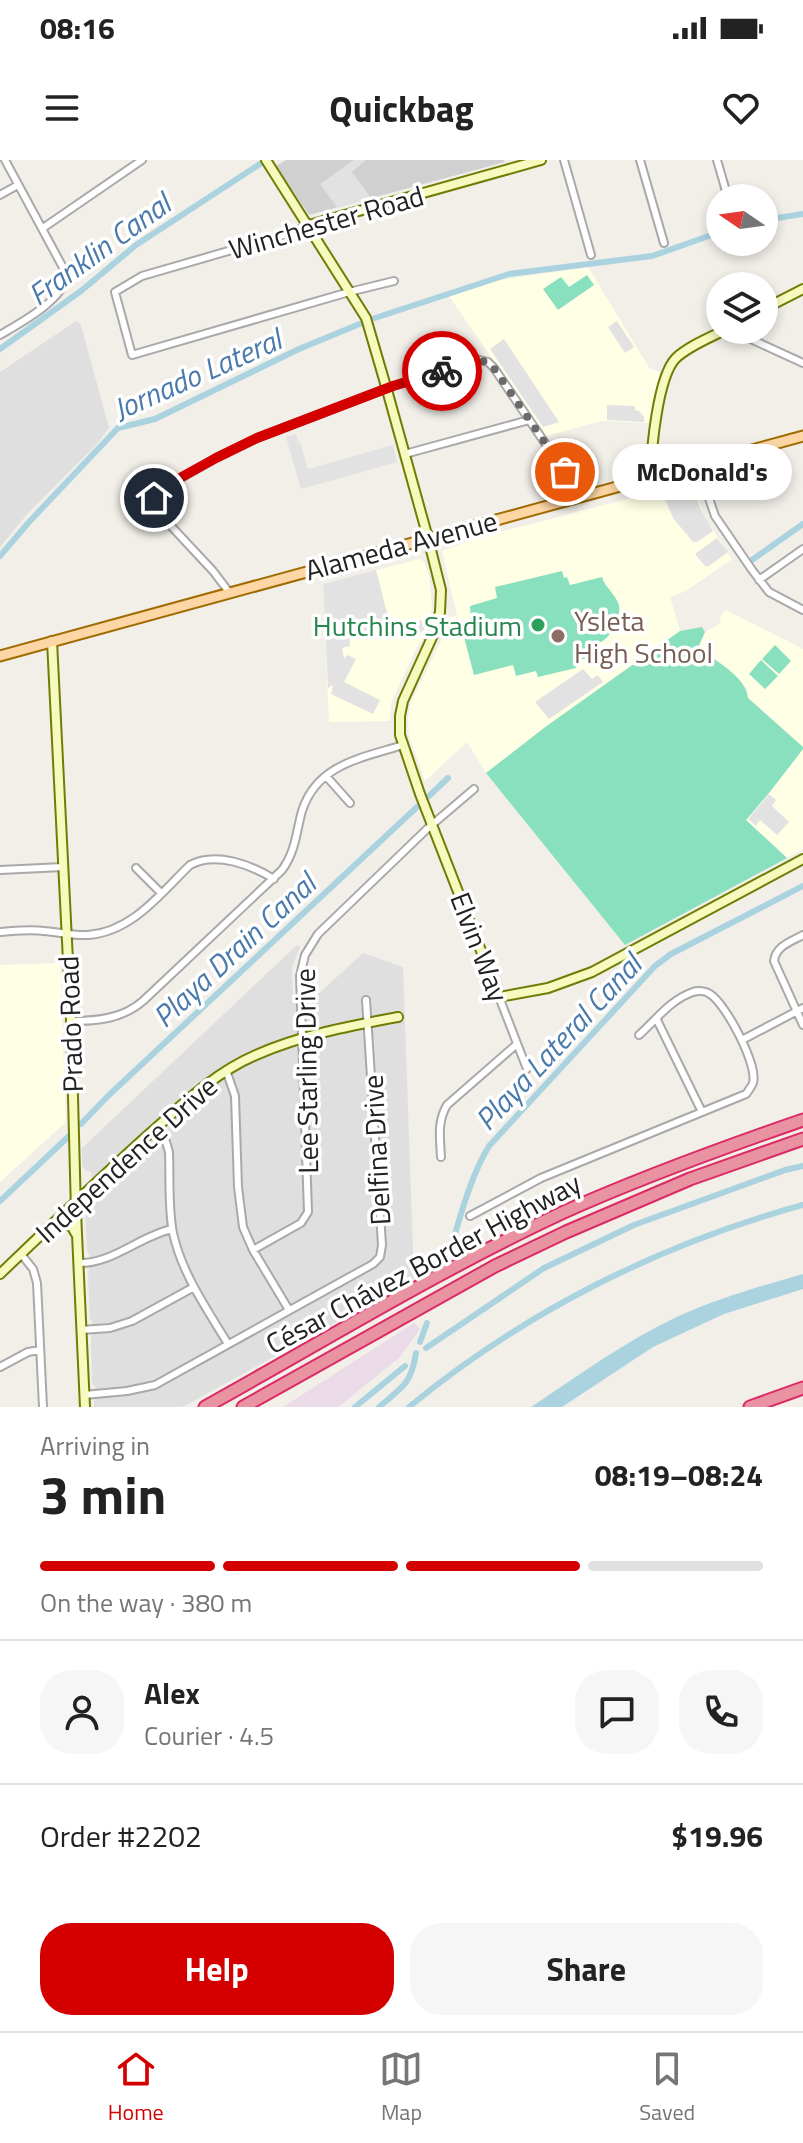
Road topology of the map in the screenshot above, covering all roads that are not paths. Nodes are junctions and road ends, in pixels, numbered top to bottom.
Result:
1 (5, 160) edge
2 (142, 160) edge
3 (541, 160) edge
4 (564, 160) edge
5 (640, 160) edge
6 (717, 160) edge
7 (268, 162) edge
8 (724, 184) edge
9 (18, 185) junction
10 (0, 195) edge
11 (309, 225) junction
12 (43, 228) junction
13 (664, 243) dead end
14 (591, 255) dead end
15 (394, 281) dead end
16 (803, 289) edge
17 (349, 292) junction
18 (778, 302) edge
19 (0, 335) edge
20 (706, 340) edge
21 (764, 344) edge
22 (803, 363) edge
23 (387, 390) junction
24 (529, 420) junction
25 (803, 436) edge
26 (405, 454) junction
27 (698, 466) junction
28 (652, 478) junction
29 (581, 496) junction
30 (428, 538) junction
31 (803, 549) edge
32 (759, 580) junction
33 (229, 592) junction
34 (803, 610) edge
35 (52, 641) junction
36 (0, 656) edge
37 (403, 745) junction
38 (326, 776) junction
39 (474, 789) dead end
40 (350, 803) dead end
41 (432, 825) junction
42 (803, 859) edge
43 (63, 867) junction
44 (136, 868) dead end
45 (0, 870) edge
46 (274, 879) junction
47 (161, 893) junction
48 (0, 932) edge
49 (67, 935) junction
50 (803, 935) edge
51 (499, 997) junction
52 (366, 1000) dead end
53 (799, 1010) edge
54 (398, 1017) dead end
55 (657, 1020) junction
56 (71, 1021) junction
57 (369, 1023) junction
58 (803, 1025) edge
59 (639, 1035) dead end
60 (301, 1038) junction
61 (742, 1040) junction
62 (517, 1044) junction
63 (527, 1069) dead end
64 (226, 1070) junction
65 (702, 1112) junction
66 (803, 1120) edge
67 (155, 1129) junction
68 (803, 1139) edge
69 (441, 1157) dead end
70 (75, 1168) junction
71 (99, 1179) junction
72 (76, 1200) junction
73 (470, 1216) dead end
74 (50, 1226) junction
75 (172, 1229) junction
76 (78, 1238) junction
77 (253, 1250) junction
78 (21, 1254) junction
79 (79, 1263) junction
80 (0, 1274) edge
81 (194, 1287) junction
82 (289, 1310) junction
83 (81, 1330) junction
84 (228, 1344) junction
85 (40, 1350) junction
86 (0, 1367) edge
87 (312, 1367) junction
88 (803, 1388) edge
89 (84, 1395) junction
90 (43, 1407) edge
91 (85, 1407) edge
92 (205, 1407) edge
93 (243, 1407) edge
94 (255, 1407) edge
95 (750, 1407) edge

1 - 9 street
2 - 12 street
3 - 11 street, Winchester Road
4 - 14 street
5 - 13 street
6 - 8 street
7 - 11 street, Elvin Way
9 - 10 street
9 - 12 street
11 - 17 street, Elvin Way
11 - 17 street, Winchester Road
12 - 19 street
15 - 17 street
16 - 18 street
17 - 23 street, Elvin Way
20 - 28 street
21 - 22 street
23 - 24 street
23 - 26 street, Elvin Way
23 - 33 street
24 - 26 street
24 - 29 street
25 - 27 main road, Alameda Avenue
26 - 30 street, Elvin Way
27 - 28 main road, Alameda Avenue
27 - 32 street
28 - 29 main road, Alameda Avenue
29 - 30 main road, Alameda Avenue
30 - 33 main road, Alameda Avenue
30 - 37 street, Elvin Way
31 - 32 street
32 - 34 street
33 - 35 main road, Alameda Avenue
35 - 36 main road, Alameda Avenue
35 - 43 street, Prado Road
37 - 38 street
37 - 41 street, Elvin Way
38 - 40 street
38 - 46 street
39 - 41 street, Lee Starling Drive
41 - 51 street, Elvin Way
41 - 60 street, Lee Starling Drive
42 - 51 street
43 - 45 street
43 - 49 street, Prado Road
44 - 47 street
46 - 47 street
46 - 56 street
47 - 49 street
48 - 49 street
49 - 56 street, Prado Road
50 - 53 street
51 - 62 street, Elvin Way
52 - 57 street, Delfina Drive
53 - 58 street
53 - 61 street
54 - 57 street, Independence Drive
55 - 59 street
55 - 61 street
55 - 65 street
56 - 70 street, Prado Road
57 - 60 street, Independence Drive
57 - 82 street, Delfina Drive
60 - 64 street, Independence Drive
60 - 77 street, Lee Starling Drive
61 - 65 street
62 - 63 street, Elvin Way
62 - 69 street
64 - 67 street, Independence Drive
64 - 77 street
65 - 73 street
66 - 92 highway, César Chávez Border Highway
67 - 71 street, Independence Drive
67 - 75 street
68 - 87 highway, César Chávez Border Highway
70 - 71 street
70 - 72 street, Prado Road
71 - 72 street, Independence Drive
72 - 74 street, Independence Drive
72 - 76 street, Prado Road
74 - 76 street
74 - 78 street, Independence Drive
75 - 79 street
75 - 81 street
76 - 79 street, Prado Road
77 - 82 street
78 - 80 street, Independence Drive
78 - 85 street
79 - 83 street, Prado Road
81 - 83 street
81 - 84 street
82 - 84 street, Delfina Drive
83 - 89 street, Prado Road
84 - 89 street, Delfina Drive
85 - 86 street
85 - 90 street
87 - 93 highway, César Chávez Border Highway
87 - 94 highway
88 - 95 highway
89 - 91 street, Prado Road

